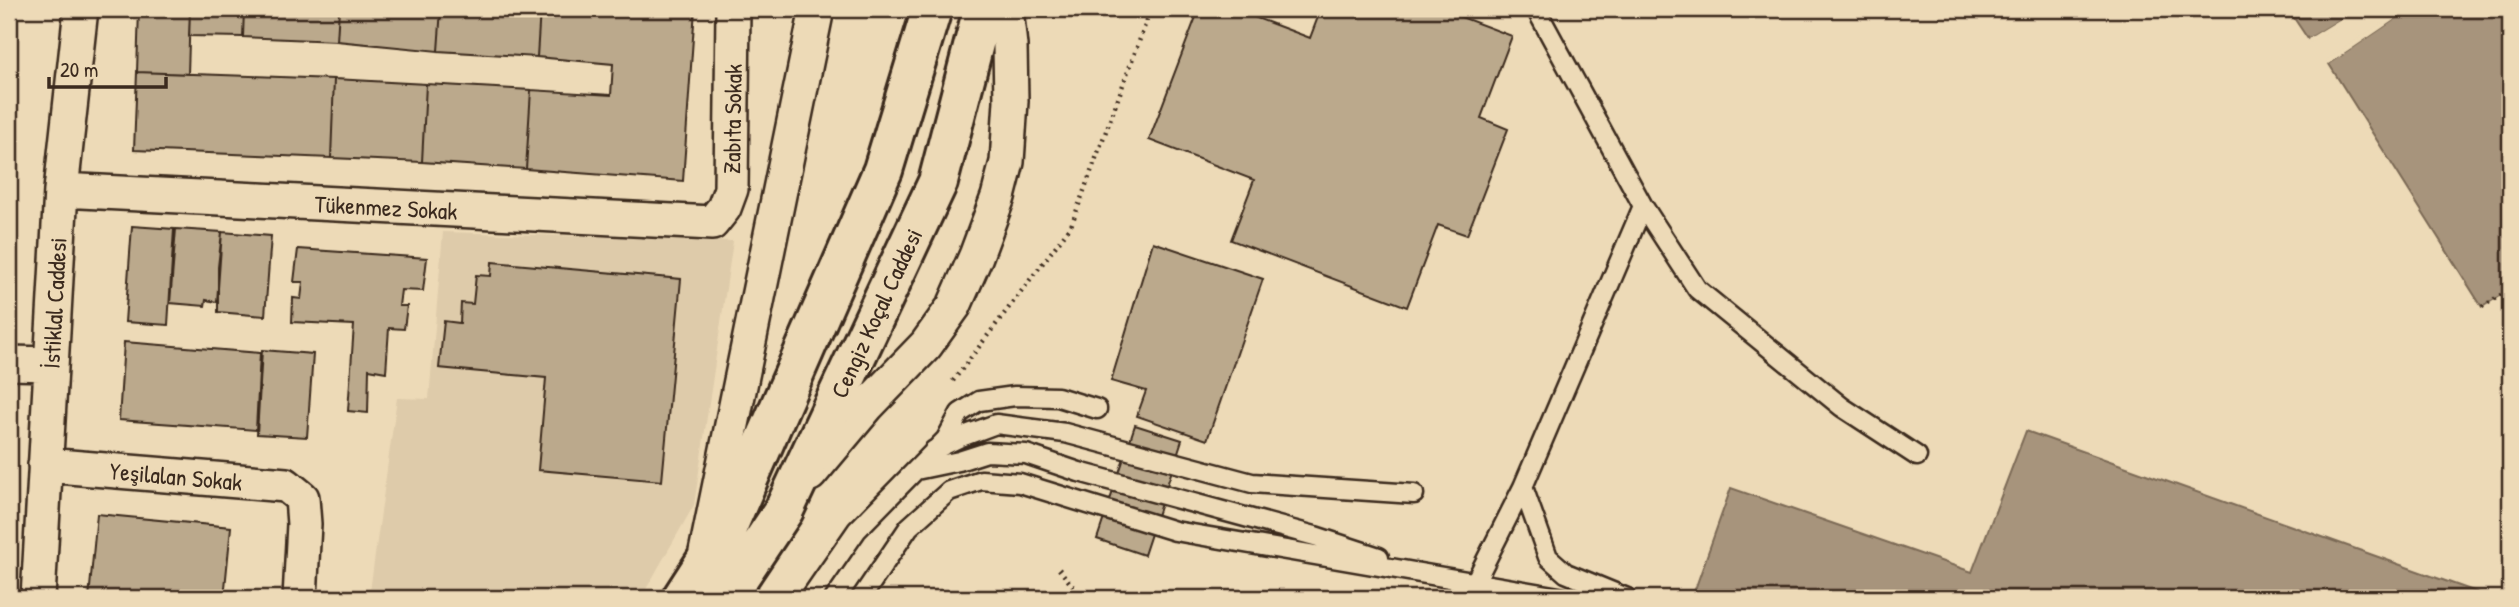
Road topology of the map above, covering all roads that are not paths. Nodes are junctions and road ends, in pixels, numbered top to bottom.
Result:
1 (81, 9) edge
2 (733, 9) edge
3 (817, 9) edge
4 (932, 9) edge
5 (984, 9) edge
6 (1006, 9) edge
7 (1536, 9) edge
8 (61, 190) junction
9 (1643, 206) junction
10 (712, 223) joint
11 (9, 363) edge
12 (51, 364) junction
13 (1097, 410) dead end
14 (934, 450) junction
15 (1917, 456) dead end
16 (45, 465) junction
17 (916, 470) junction
18 (1523, 487) junction
19 (1414, 494) dead end
20 (784, 510) junction
21 (703, 567) junction
22 (1444, 578) junction
23 (1471, 590) edge
24 (38, 598) edge
25 (300, 598) edge
26 (682, 598) edge
27 (725, 598) edge
28 (810, 598) edge
29 (861, 598) edge
30 (1565, 598) edge
31 (1627, 598) edge

1 - 8 street, İstiklal Caddesi
2 - 10 street, Zabıta Sokak
3 - 21 street
4 - 21 street, Cengiz Koçal Caddesi
5 - 20 street, Cengiz Koçal Caddesi
6 - 20 street
7 - 9 lane
8 - 10 street, Tükenmez Sokak
8 - 12 street, İstiklal Caddesi
9 - 15 lane
9 - 18 lane
11 - 12 street
12 - 16 street, İstiklal Caddesi
13 - 14 lane
14 - 17 lane
14 - 19 lane
16 - 24 street, İstiklal Caddesi
16 - 25 street, Yeşilalan Sokak
17 - 22 lane
17 - 28 lane
18 - 23 lane
18 - 31 lane
20 - 27 street, Cengiz Koçal Caddesi
21 - 26 street, Cengiz Koçal Caddesi
22 - 23 lane
22 - 29 lane
23 - 30 lane

